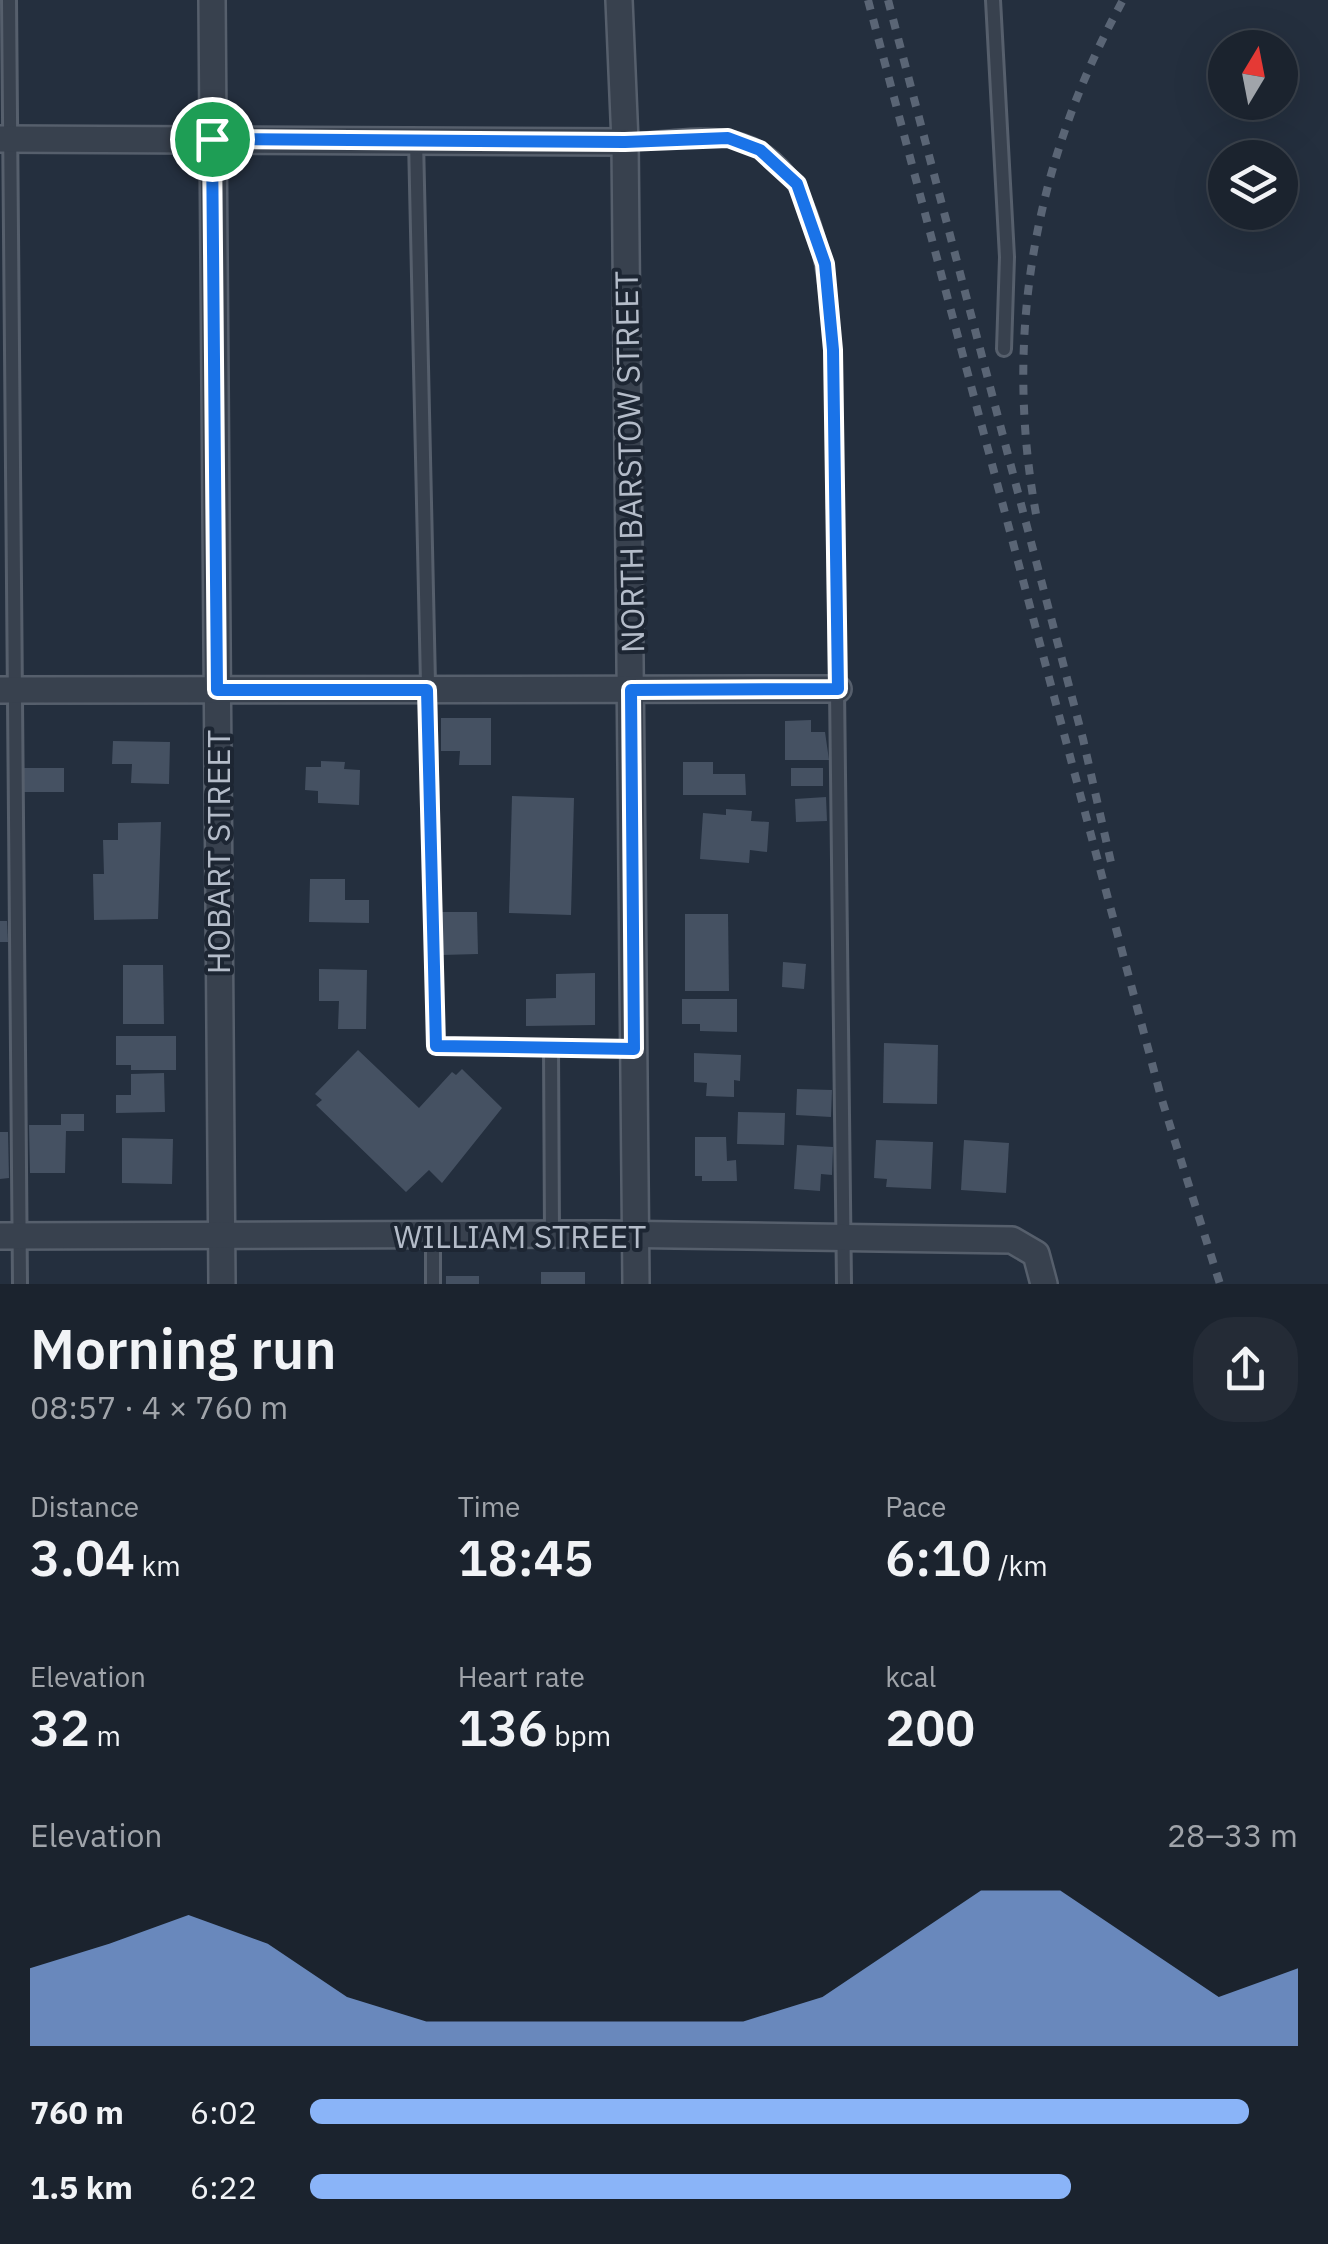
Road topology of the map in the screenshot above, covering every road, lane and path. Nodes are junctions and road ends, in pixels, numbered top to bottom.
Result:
1 (10, 0) edge
2 (212, 0) edge
3 (619, 0) edge
4 (993, 0) edge
5 (6, 139) edge
6 (212, 139) junction
7 (416, 140) junction
8 (625, 142) junction
9 (1004, 349) dead end
10 (838, 689) junction
11 (6, 690) edge
12 (217, 690) junction
13 (427, 690) junction
14 (631, 690) junction
15 (551, 1048) junction
16 (634, 1049) junction
17 (433, 1234) junction
18 (552, 1234) junction
19 (636, 1235) junction
20 (10, 1236) edge
21 (221, 1236) junction
22 (844, 1236) junction
23 (20, 1284) edge
24 (222, 1284) edge
25 (433, 1284) edge
26 (636, 1284) edge
27 (844, 1284) edge
28 (1044, 1284) edge

1 - 5 lane
2 - 6 street, HOBART STREET
3 - 8 street, NORTH BARSTOW STREET
4 - 9 lane
5 - 6 street
5 - 11 lane
6 - 7 street
6 - 12 street, HOBART STREET
7 - 8 street
7 - 13 lane
8 - 10 lane
8 - 14 street, NORTH BARSTOW STREET
10 - 14 street
10 - 22 lane
11 - 12 street
11 - 20 lane
12 - 13 street
12 - 21 street, HOBART STREET
13 - 14 street
13 - 15 lane
14 - 16 street, NORTH BARSTOW STREET
15 - 16 lane
15 - 18 lane
16 - 19 street, NORTH BARSTOW STREET
17 - 18 street, WILLIAM STREET
17 - 21 street, WILLIAM STREET
17 - 25 lane
18 - 19 street, WILLIAM STREET
19 - 22 street, WILLIAM STREET
19 - 26 street, NORTH BARSTOW STREET
20 - 21 street, WILLIAM STREET
20 - 23 lane
21 - 24 street, HOBART STREET
22 - 27 lane
22 - 28 street, WILLIAM STREET

